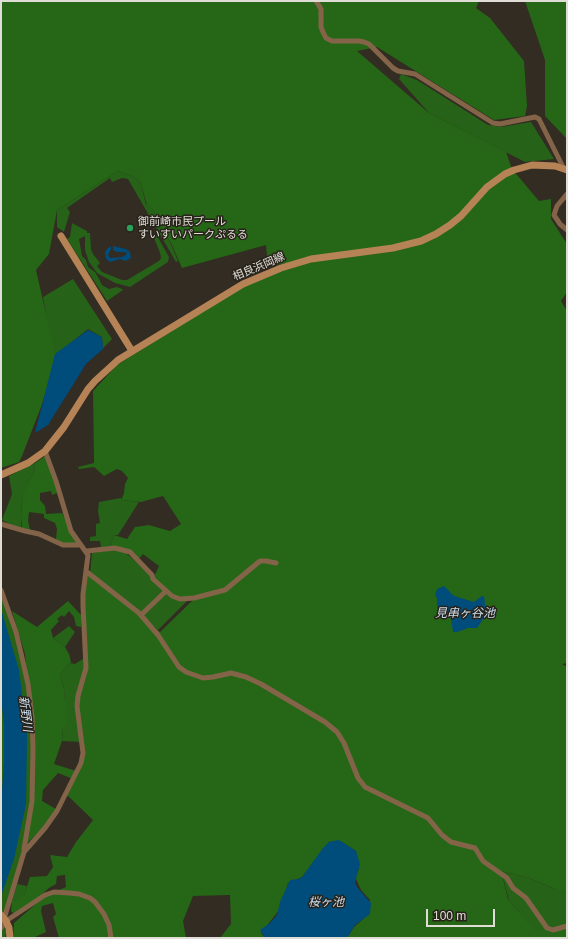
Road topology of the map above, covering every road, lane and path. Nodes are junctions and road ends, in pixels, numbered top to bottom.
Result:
1 (316, 1) edge
2 (565, 170) edge
3 (567, 194) edge
4 (567, 230) edge
5 (61, 236) dead end
6 (132, 351) junction
7 (45, 451) junction
8 (1, 475) edge
9 (1, 524) edge
10 (81, 546) junction
11 (87, 551) junction
12 (276, 563) dead end
13 (87, 572) junction
14 (1, 590) edge
15 (166, 591) junction
16 (141, 615) junction
17 (24, 852) junction
18 (3, 918) edge
19 (567, 926) edge
20 (1, 928) edge
21 (10, 938) edge
22 (110, 938) edge

1 - 2 street
2 - 6 main road, 相良浜岡線
3 - 4 street
5 - 6 main road
6 - 7 main road, 相良浜岡線
7 - 8 main road, 相良浜岡線
7 - 10 street
9 - 10 street
10 - 11 street
11 - 13 street
11 - 15 street
12 - 15 street
13 - 16 street
13 - 17 street
14 - 17 street
15 - 16 street
16 - 19 street
17 - 18 street
18 - 20 street
18 - 21 main road
18 - 22 street

